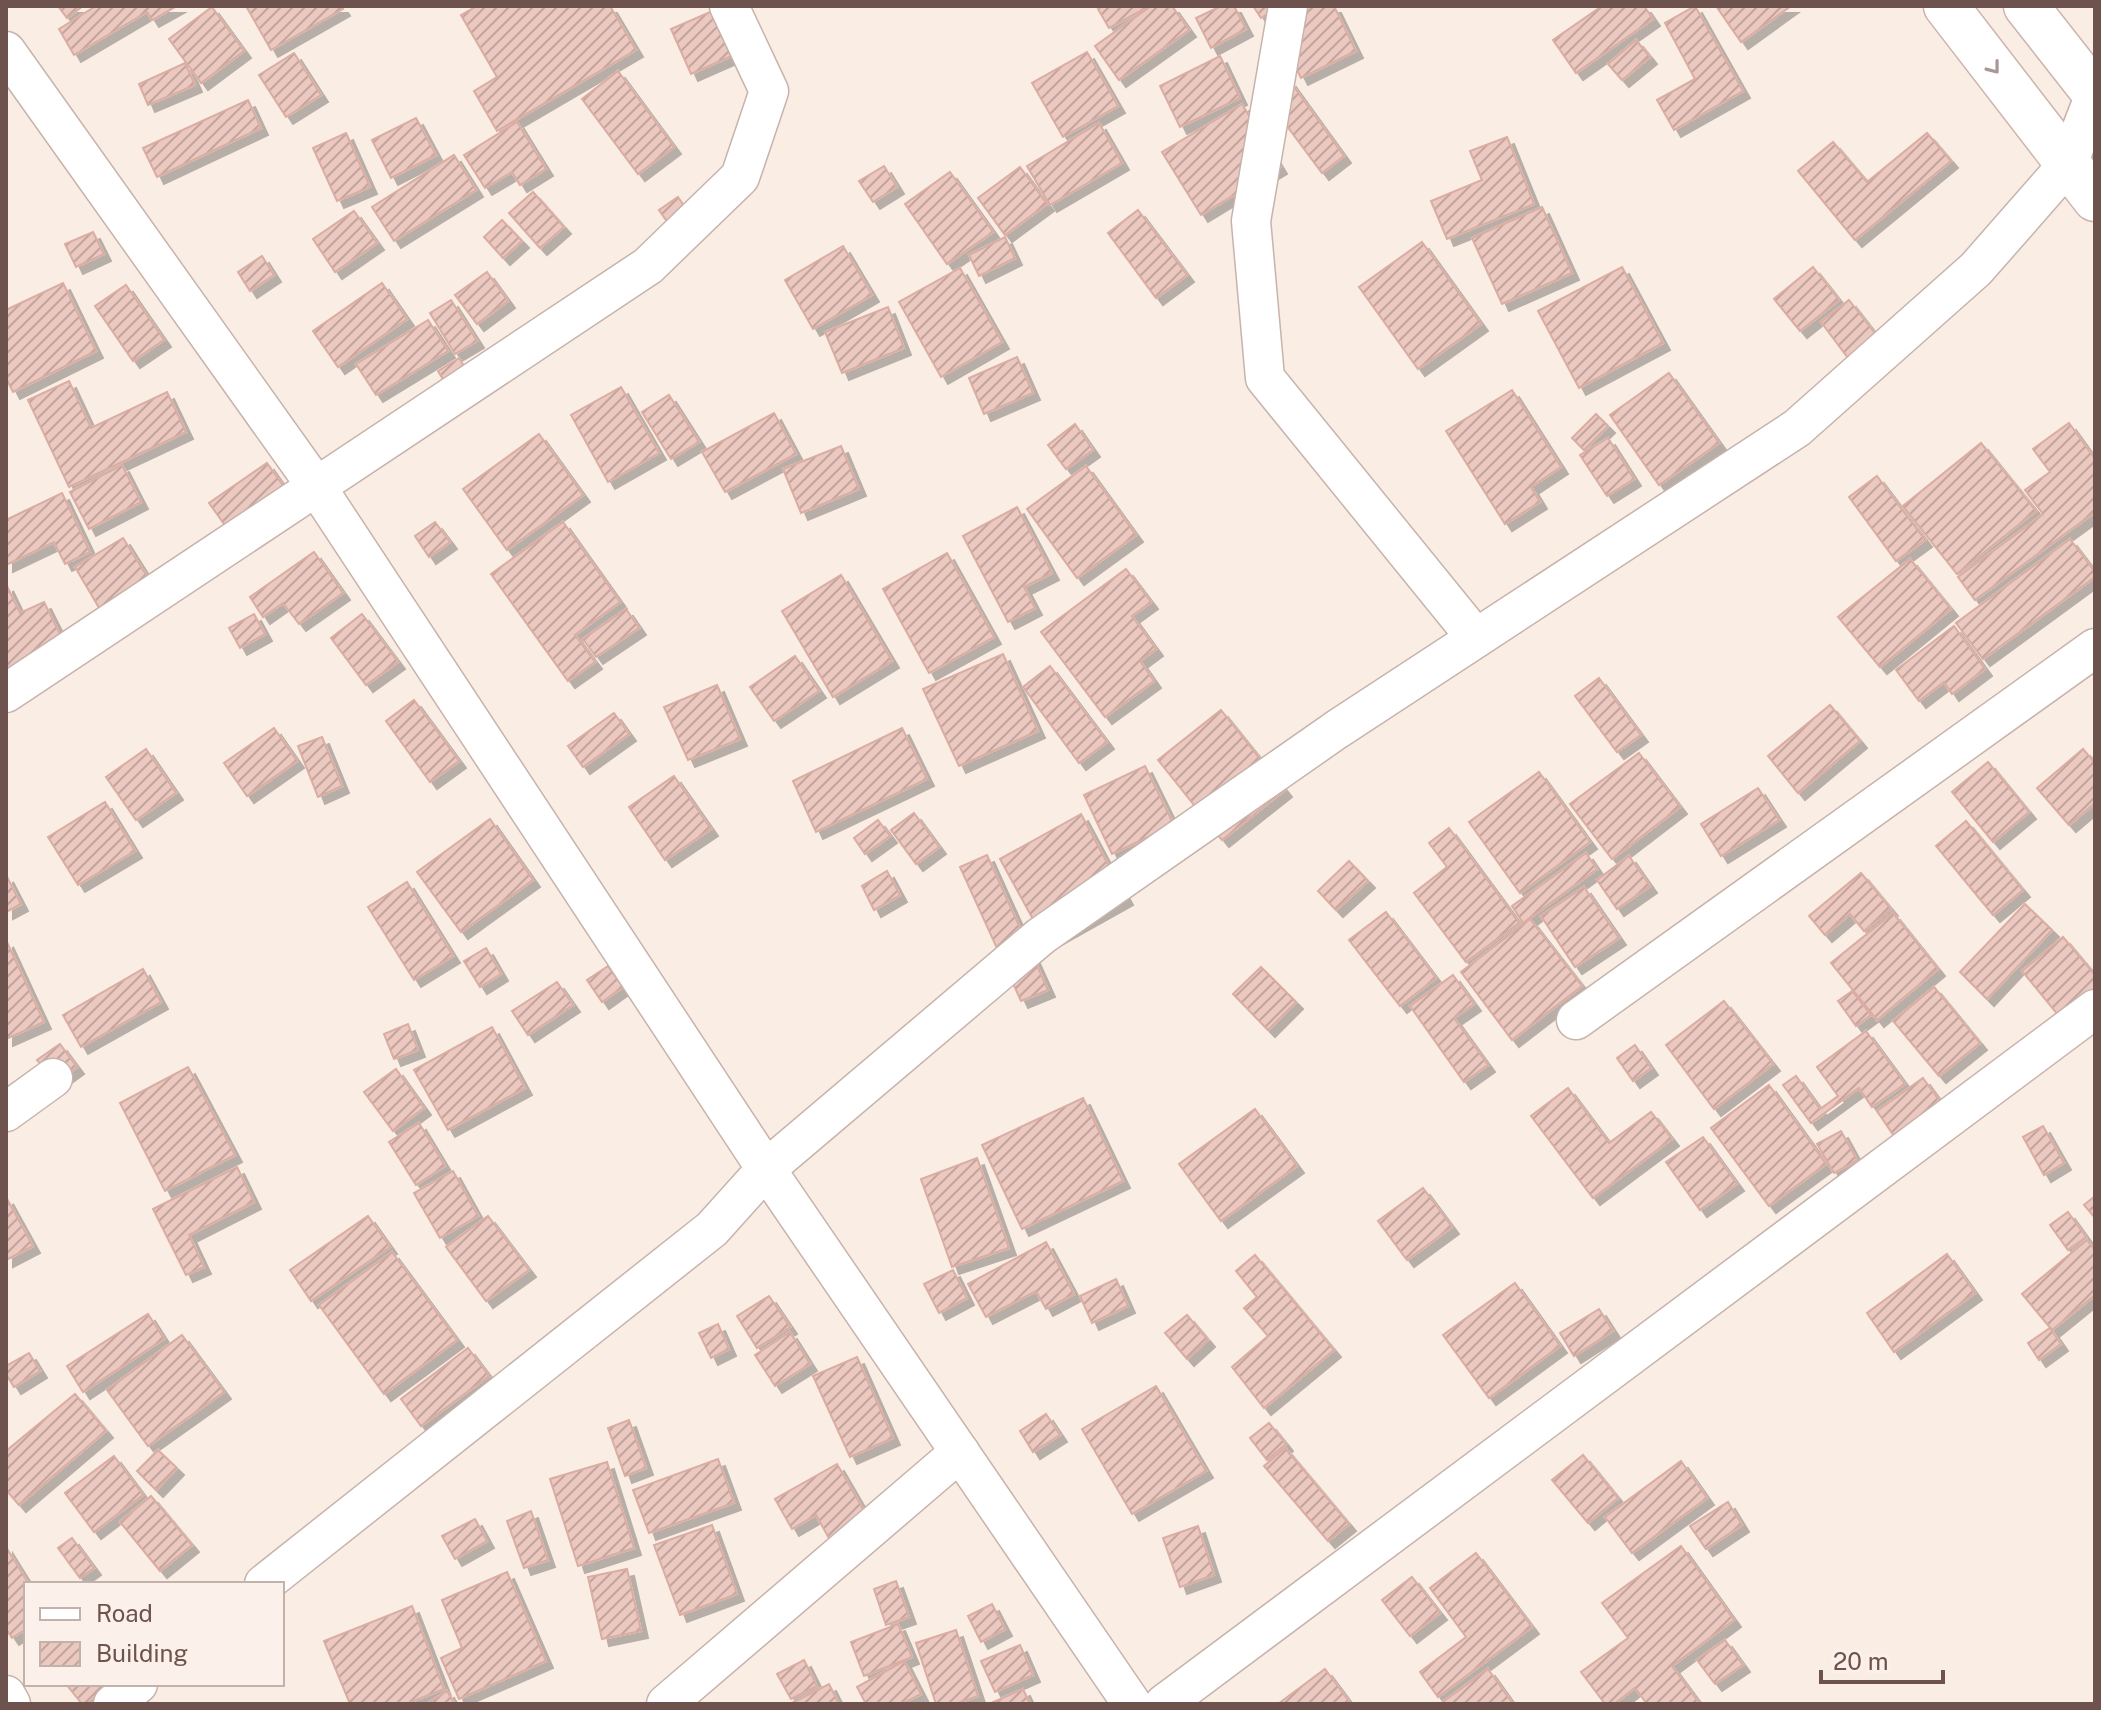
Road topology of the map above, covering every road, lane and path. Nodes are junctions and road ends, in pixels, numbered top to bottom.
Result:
1 (729, 6) edge
2 (1288, 6) edge
3 (1946, 6) edge
4 (2026, 6) edge
5 (6, 51) edge
6 (2095, 94) edge
7 (2068, 164) junction
8 (2095, 199) edge
9 (316, 486) junction
10 (1476, 638) junction
11 (2095, 648) edge
12 (6, 693) edge
13 (2095, 1009) edge
14 (1576, 1020) dead end
15 (53, 1078) dead end
16 (6, 1112) edge
17 (766, 1169) junction
18 (960, 1452) junction
19 (267, 1582) edge
20 (136, 1686) edge
21 (6, 1695) edge
22 (11, 1704) edge
23 (113, 1704) edge
24 (666, 1704) edge
25 (1132, 1704) edge
26 (1164, 1704) edge

1 - 9 street
2 - 10 street
3 -> 7 main road
4 - 6 main road
5 - 9 street
6 - 7 street
7 - 8 main road
7 - 10 street
9 - 12 street
9 - 17 street
10 - 17 street
11 - 14 street
13 - 26 street
15 - 16 street
17 - 18 street
17 - 19 street
18 - 24 street
18 - 25 street
20 - 23 street
21 - 22 street

